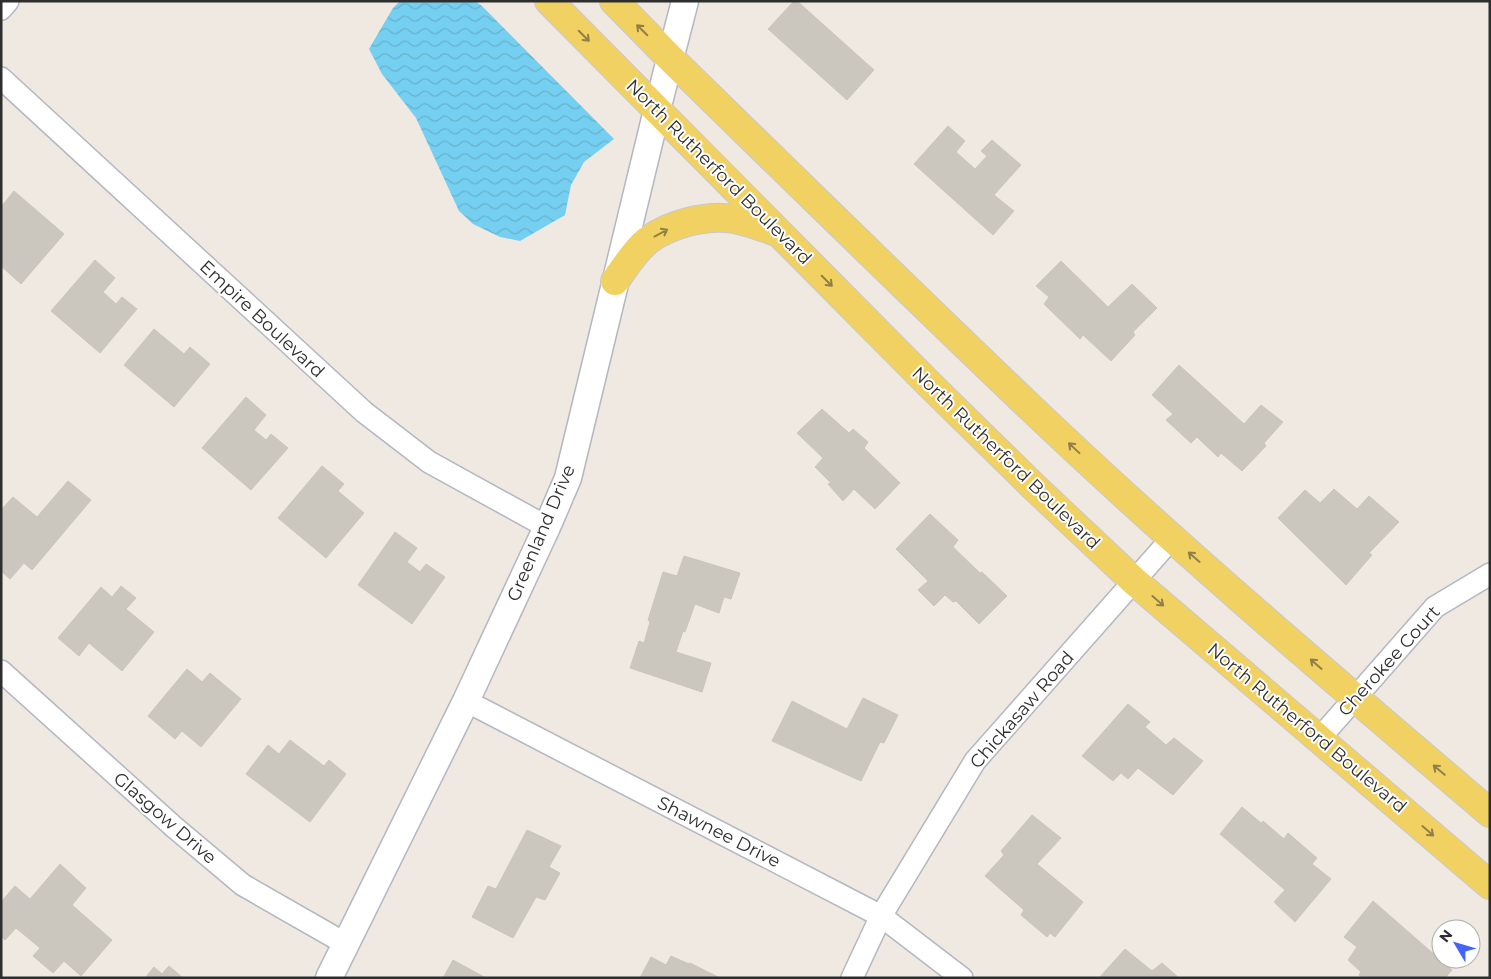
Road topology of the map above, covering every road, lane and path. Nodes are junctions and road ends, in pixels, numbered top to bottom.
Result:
1 (8, 1) edge
2 (549, 1) edge
3 (614, 1) edge
4 (686, 1) edge
5 (1, 9) edge
6 (670, 58) junction
7 (1, 78) edge
8 (657, 110) junction
9 (781, 234) junction
10 (616, 280) junction
11 (547, 527) junction
12 (1172, 538) junction
13 (1490, 574) edge
14 (1134, 581) junction
15 (1, 671) edge
16 (1355, 698) junction
17 (466, 701) junction
18 (1319, 739) junction
19 (1490, 813) edge
20 (1490, 885) edge
21 (881, 916) junction
22 (346, 944) junction
23 (329, 978) edge
24 (852, 978) edge
25 (962, 978) edge

1 - 5 street
2 -> 8 main road, North Rutherford Boulevard
6 -> 3 main road
4 - 6 street, Greenland Drive
6 - 8 street, Greenland Drive
12 -> 6 main road
7 - 11 street, Empire Boulevard
8 - 9 main road, North Rutherford Boulevard
8 - 10 street, Greenland Drive
10 -> 9 main road
9 -> 14 main road, North Rutherford Boulevard
10 - 11 street, Greenland Drive
11 - 17 street, Greenland Drive
12 - 14 street, Chickasaw Road
16 -> 12 main road
13 - 16 street, Cherokee Court
14 -> 18 main road, North Rutherford Boulevard
14 - 21 street, Chickasaw Road
15 - 22 street, Glasgow Drive
16 - 18 street, Cherokee Court
19 -> 16 main road
17 - 21 street, Shawnee Drive
17 - 22 street, Greenland Drive
18 -> 20 main road, North Rutherford Boulevard
21 - 24 street, Chickasaw Road
21 - 25 street, Shawnee Drive
22 - 23 street, Greenland Drive

